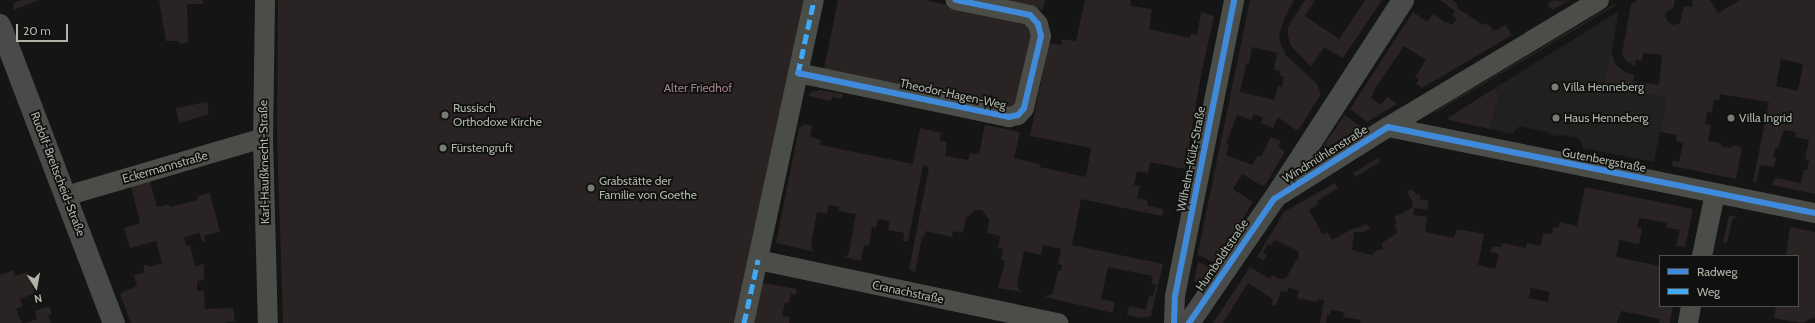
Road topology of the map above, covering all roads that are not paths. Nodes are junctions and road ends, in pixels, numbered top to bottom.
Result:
1 (265, 0) edge
2 (814, 0) edge
3 (956, 0) edge
4 (1234, 0) edge
5 (1403, 0) edge
6 (1599, 0) edge
7 (0, 25) edge
8 (798, 73) junction
9 (1388, 127) junction
10 (263, 138) junction
11 (1715, 193) junction
12 (66, 196) junction
13 (1274, 199) junction
14 (1815, 213) edge
15 (1702, 255) edge
16 (758, 260) junction
17 (1691, 307) edge
18 (114, 323) edge
19 (268, 323) edge
20 (744, 323) edge
21 (1058, 323) edge
22 (1174, 323) edge
23 (1189, 323) edge
24 (1688, 323) edge

1 - 10 street, Karl-Haußknecht-Straße
2 - 8 street
3 - 8 street, Theodor-Hagen-Weg
4 - 22 street, Wilhelm-Külz-Straße
5 - 13 street, Humboldtstraße
6 - 9 street, Windmühlenstraße
7 - 12 street, Rudolf-Breitscheid-Straße
8 - 16 street
9 - 11 street, Gutenbergstraße
9 - 13 street, Windmühlenstraße
10 - 12 street, Eckermannstraße
10 - 19 street, Karl-Haußknecht-Straße
11 - 14 street, Gutenbergstraße
11 - 15 street
12 - 18 street, Rudolf-Breitscheid-Straße
13 - 23 street, Humboldtstraße
16 - 20 street
16 - 21 street, Cranachstraße
17 - 24 street

